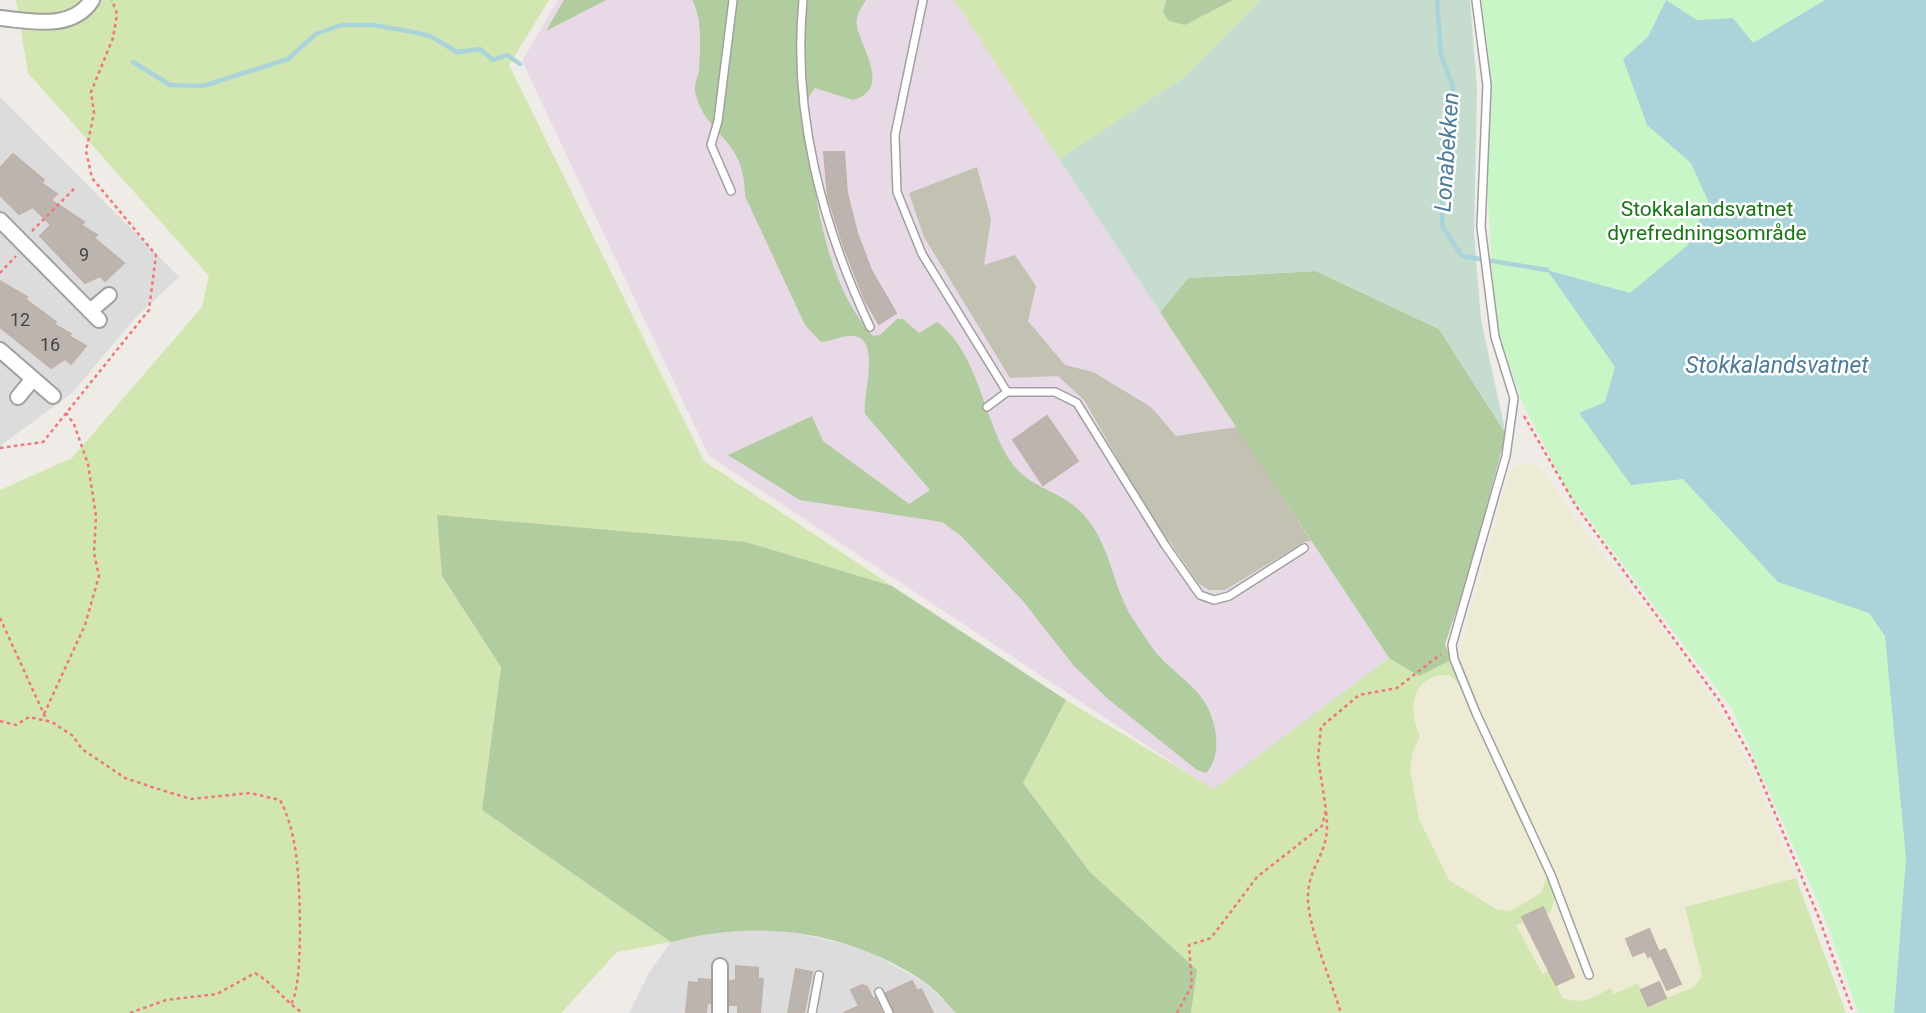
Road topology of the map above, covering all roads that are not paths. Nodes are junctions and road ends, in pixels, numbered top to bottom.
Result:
1 (92, 0) edge
2 (733, 0) edge
3 (803, 0) edge
4 (923, 0) edge
5 (1476, 0) edge
6 (0, 18) edge
7 (732, 191) dead end
8 (0, 220) edge
9 (109, 295) dead end
10 (870, 327) dead end
11 (0, 350) edge
12 (32, 380) junction
13 (1007, 392) junction
14 (53, 396) dead end
15 (18, 397) dead end
16 (987, 407) dead end
17 (1304, 548) dead end
18 (720, 966) dead end
19 (819, 975) dead end
20 (1589, 975) dead end
21 (879, 992) dead end
22 (720, 1013) edge
23 (812, 1013) edge
24 (889, 1013) edge

1 - 6 street
2 - 7 lane
3 - 10 lane
4 - 13 lane
5 - 20 lane
8 - 9 street
11 - 12 street
12 - 14 street
12 - 15 street
13 - 16 lane
13 - 17 lane
18 - 22 street
19 - 23 lane
21 - 24 lane

